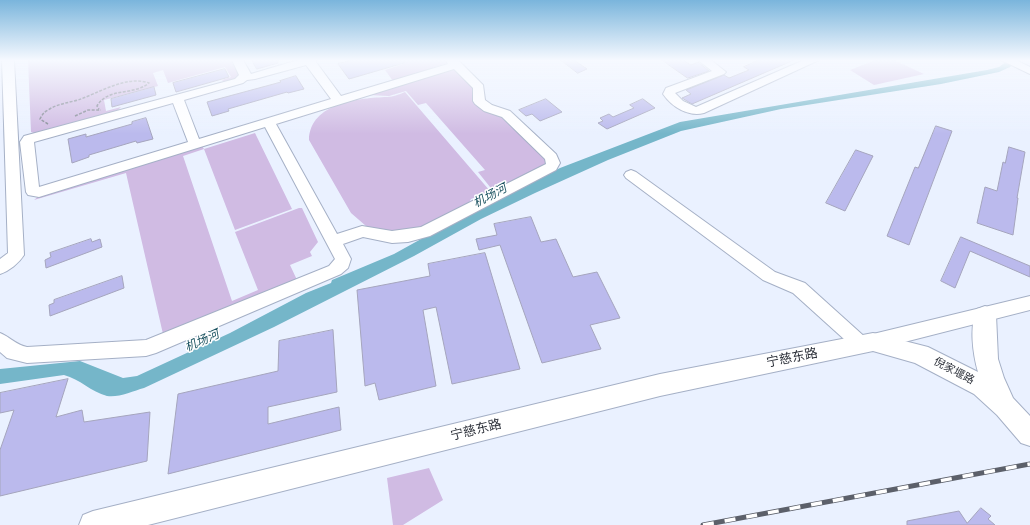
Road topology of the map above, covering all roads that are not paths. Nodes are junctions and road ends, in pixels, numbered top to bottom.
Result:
1 (9, 84) edge
2 (224, 84) edge
3 (327, 84) edge
4 (387, 84) edge
5 (476, 84) edge
6 (687, 84) edge
7 (758, 84) edge
8 (177, 98) junction
9 (339, 100) junction
10 (269, 122) junction
11 (195, 144) junction
12 (631, 175) dead end
13 (333, 242) junction
14 (0, 268) edge
15 (1030, 303) edge
16 (985, 315) junction
17 (0, 341) edge
18 (867, 343) junction
19 (1006, 406) junction
20 (1030, 434) edge
21 (93, 525) edge

1 - 14 street
2 - 8 street
3 - 9 street
4 - 9 street
5 - 13 street
6 - 7 street
8 - 11 street
8 - 11 street
9 - 10 street
10 - 11 street
10 - 13 street
12 - 18 street
13 - 17 street
15 - 16 street
16 - 18 street
16 - 19 main road
18 - 19 main road, 倪家堰路
18 - 21 main road, 宁慈东路
19 - 20 main road, 倪家堰路

